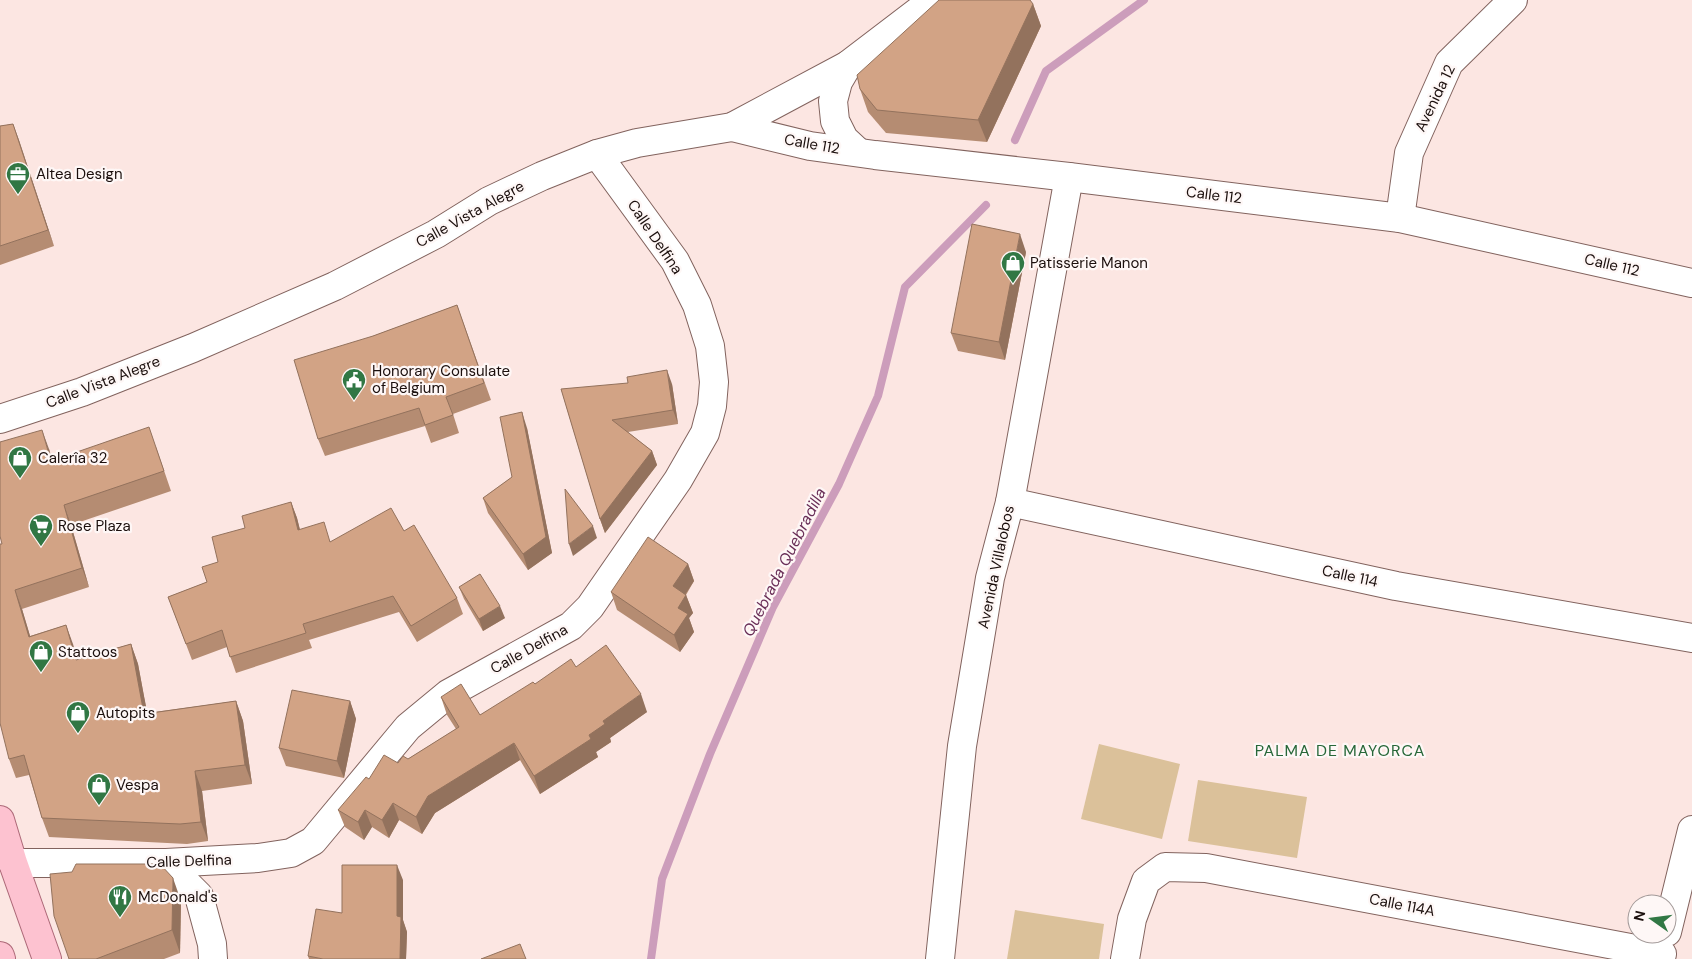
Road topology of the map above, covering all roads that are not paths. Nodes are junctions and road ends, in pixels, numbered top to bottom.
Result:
1 (929, 0) edge
2 (1513, 0) edge
3 (848, 66) junction
4 (732, 127) junction
5 (858, 152) junction
6 (596, 154) junction
7 (1070, 177) junction
8 (1400, 218) junction
9 (1692, 284) edge
10 (0, 419) edge
11 (1010, 502) junction
12 (1692, 638) edge
13 (0, 820) edge
14 (1692, 830) edge
15 (13, 863) junction
16 (166, 863) junction
17 (1664, 945) edge
18 (47, 959) edge
19 (213, 959) edge
20 (940, 959) edge
21 (1125, 959) edge

1 - 3 street, Calle Vista Alegre
2 - 8 street, Avenida 12
3 - 4 street, Calle Vista Alegre
3 - 5 street
4 - 5 street, Calle 112
4 - 6 street, Calle Vista Alegre
5 - 7 street, Calle 112
6 - 10 street, Calle Vista Alegre
6 - 16 street, Calle Delfina
7 - 8 street, Calle 112
7 - 11 street, Avenida Villalobos
8 - 9 street, Calle 112
11 - 12 street, Calle 114
11 - 20 street, Avenida Villalobos
13 - 15 main road
14 - 17 street
15 - 16 street, Calle Delfina
15 - 18 main road
16 - 19 street
17 - 21 street, Calle 114A

